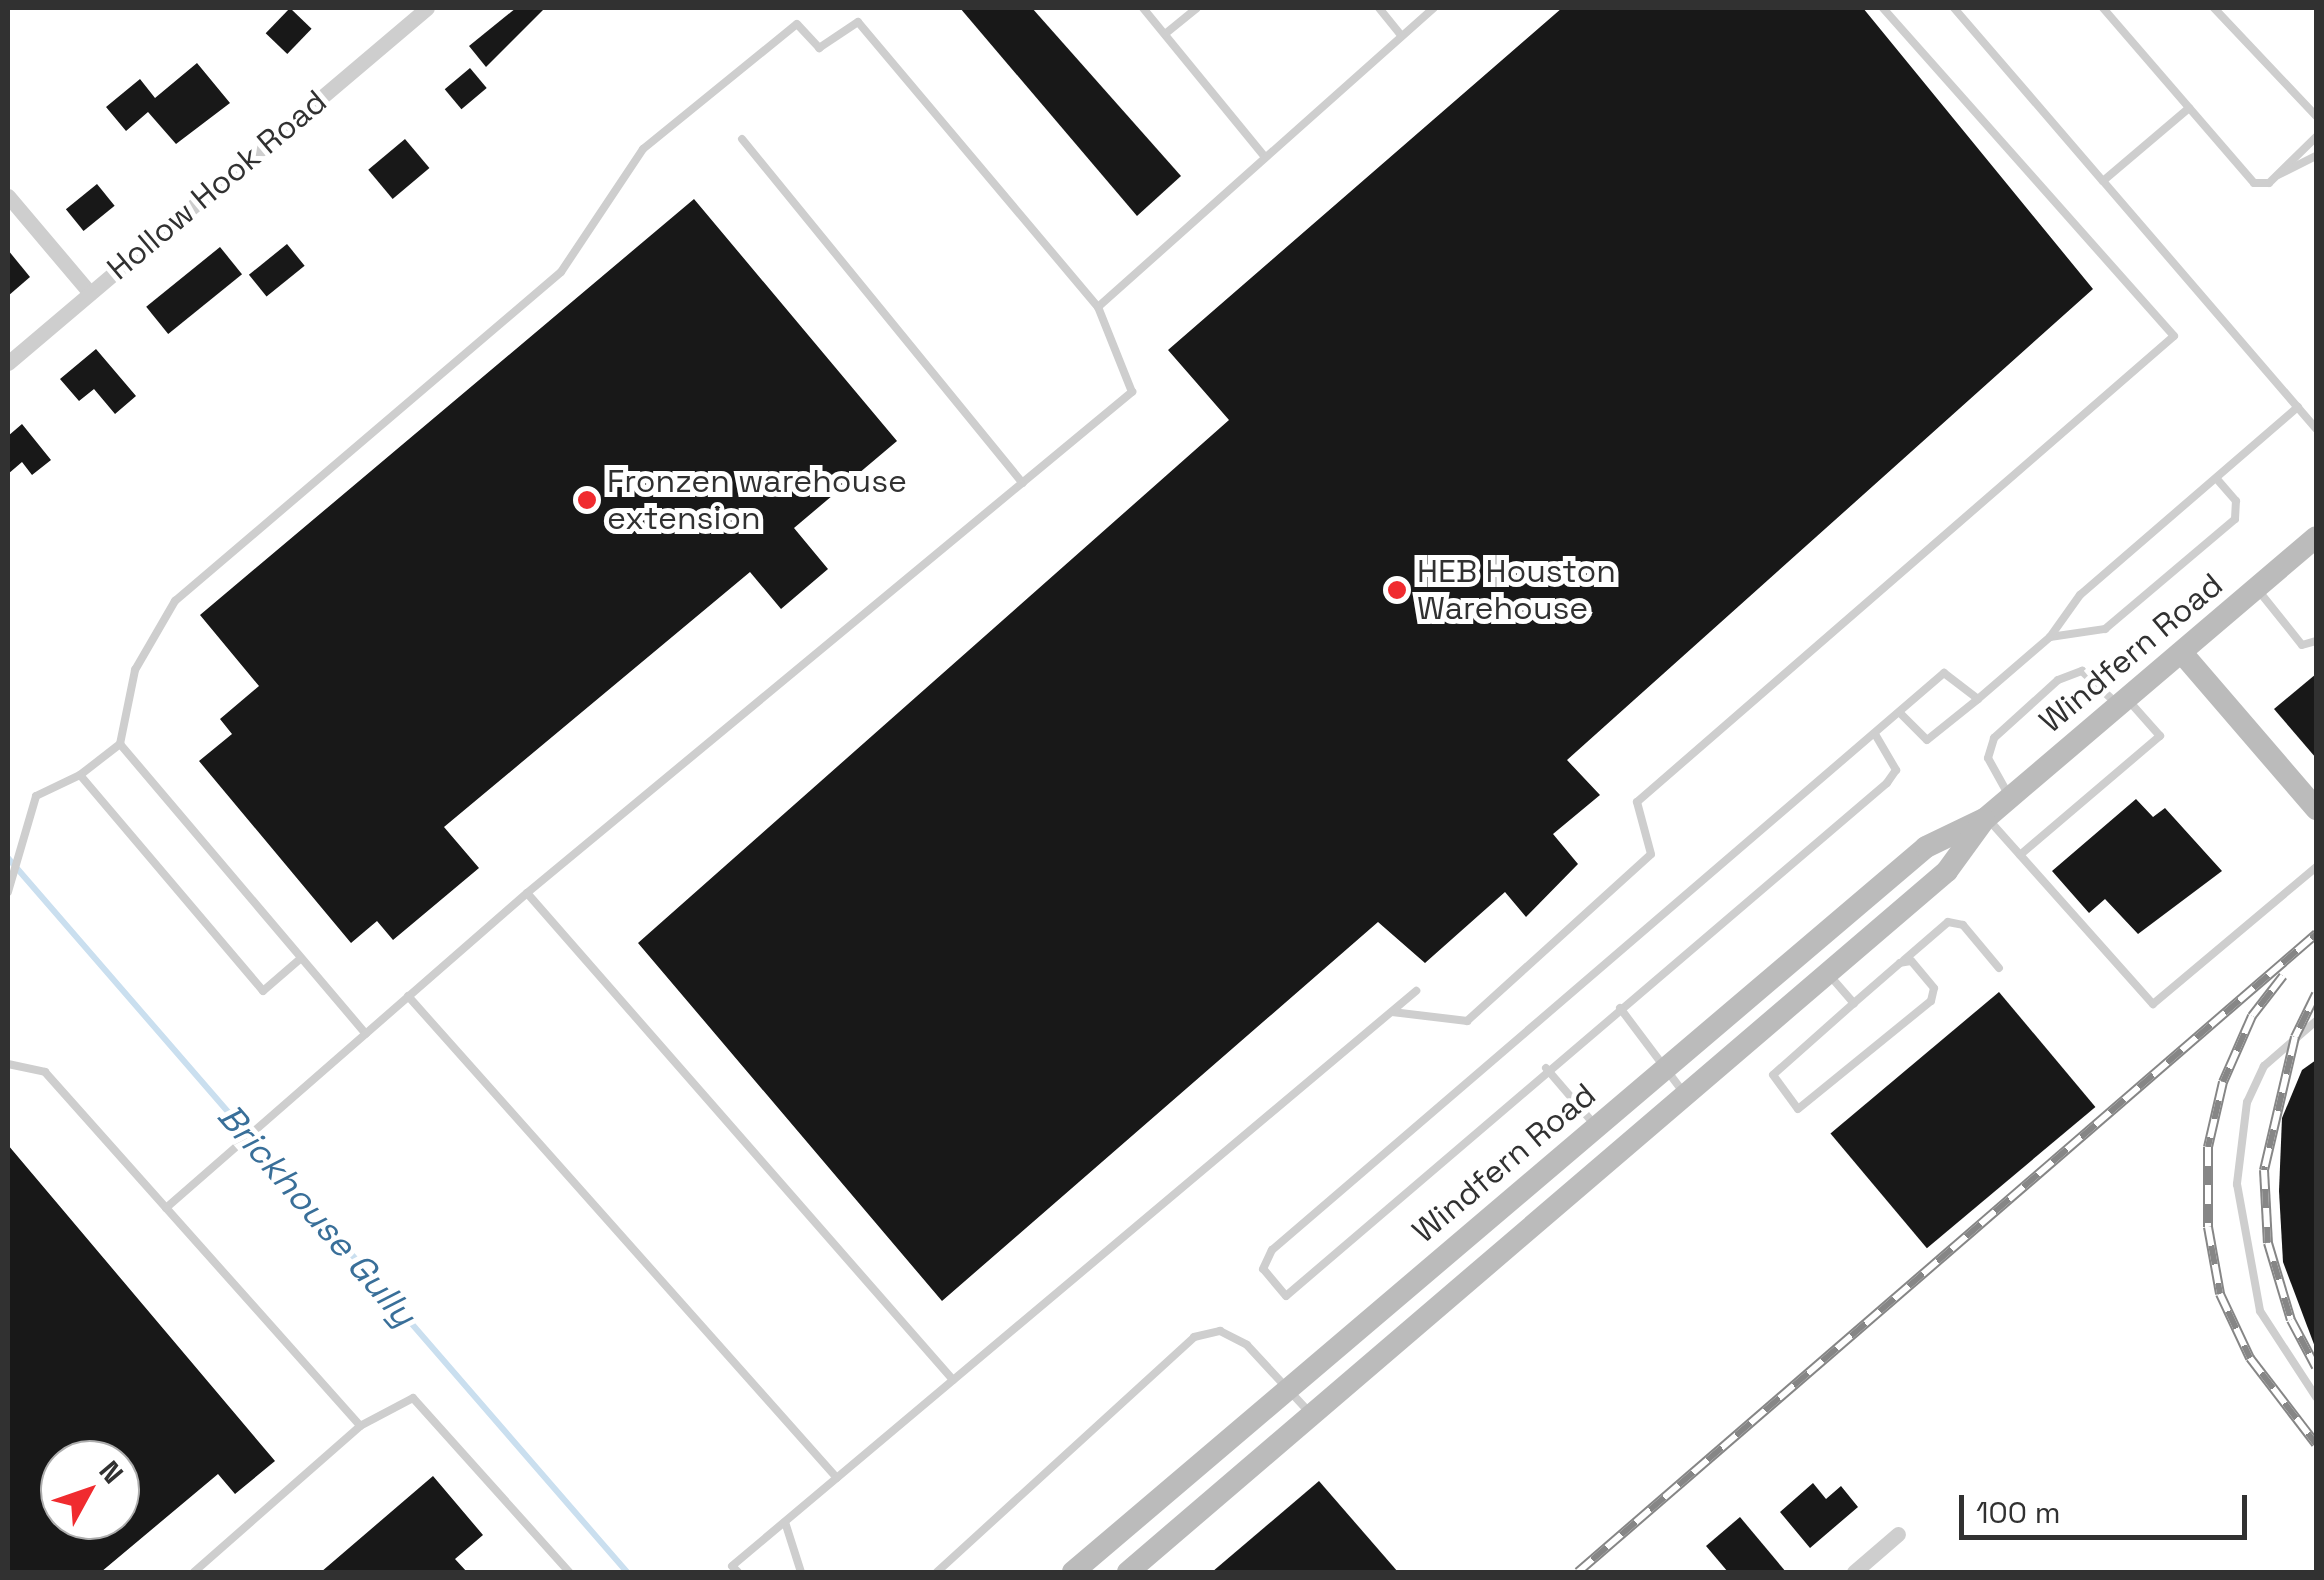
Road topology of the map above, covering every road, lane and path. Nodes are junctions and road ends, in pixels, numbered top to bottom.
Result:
1 (427, 8) edge
2 (1143, 8) edge
3 (1197, 8) edge
4 (1379, 8) edge
5 (1434, 8) edge
6 (1882, 8) edge
7 (1954, 8) edge
8 (2104, 8) edge
9 (2214, 8) edge
10 (1166, 34) junction
11 (1402, 36) junction
12 (2189, 108) junction
13 (2316, 116) edge
14 (2316, 137) edge
15 (742, 139) dead end
16 (2316, 156) edge
17 (1265, 157) junction
18 (2278, 176) junction
19 (2103, 181) junction
20 (8, 196) edge
21 (90, 293) junction
22 (1098, 307) junction
23 (8, 363) edge
24 (2298, 407) junction
25 (2316, 429) edge
26 (2216, 478) junction
27 (1023, 483) junction
28 (2316, 537) edge
29 (2257, 588) junction
30 (2050, 637) junction
31 (2316, 642) edge
32 (2182, 653) junction
33 (1978, 698) junction
34 (2123, 702) junction
35 (1900, 712) junction
36 (1875, 734) junction
37 (120, 744) junction
38 (80, 775) junction
39 (2010, 798) junction
40 (2316, 809) edge
41 (1986, 818) junction
42 (2020, 856) junction
43 (2316, 867) edge
44 (9, 890) edge
45 (527, 893) junction
46 (300, 958) junction
47 (1900, 963) junction
48 (2000, 968) dead end
49 (1828, 973) junction
50 (1416, 991) dead end
51 (408, 996) junction
52 (1854, 1003) junction
53 (1620, 1008) junction
54 (1392, 1012) junction
55 (2316, 1022) edge
56 (366, 1034) junction
57 (8, 1064) edge
58 (1546, 1068) junction
59 (1665, 1069) junction
60 (1686, 1095) junction
61 (1596, 1127) junction
62 (166, 1208) junction
63 (953, 1380) junction
64 (1290, 1388) junction
65 (2316, 1397) edge
66 (1311, 1416) junction
67 (360, 1426) junction
68 (837, 1478) junction
69 (785, 1522) junction
70 (1898, 1534) dead end
71 (194, 1572) edge
72 (569, 1572) edge
73 (738, 1572) edge
74 (801, 1572) edge
75 (937, 1572) edge
76 (1072, 1572) edge
77 (1128, 1572) edge
78 (1854, 1572) edge

1 - 21 street, Hollow Hook Road
2 - 10 lane
3 - 10 lane
4 - 11 lane
5 - 11 lane
6 - 54 lane
7 - 19 lane
8 - 12 lane
9 - 13 lane
10 - 17 lane
11 - 17 lane
12 - 18 lane
12 - 19 lane
14 - 18 lane
15 - 27 lane
16 - 18 lane
17 - 22 lane
19 - 24 lane
20 - 21 street
21 - 23 street, Hollow Hook Road
22 - 27 lane
22 - 37 lane
24 - 25 lane
24 - 26 lane
26 - 30 lane
26 - 30 lane
27 - 45 lane
28 - 29 street, Windfern Road
29 - 31 lane
29 - 32 street, Windfern Road
30 - 33 lane
32 - 34 street, Windfern Road
32 - 40 street
33 - 35 lane
33 - 35 lane
34 - 39 street, Windfern Road
34 - 39 lane
34 - 42 lane
35 - 36 lane
36 - 53 lane
36 - 58 lane
37 - 38 lane
37 - 46 lane
38 - 44 lane
38 - 46 lane
39 - 41 street, Windfern Road
41 - 42 lane
41 - 49 street, Windfern Road
41 - 59 street, Windfern Road
42 - 43 lane
45 - 51 lane
45 - 63 lane
46 - 56 lane
47 - 48 lane
47 - 52 lane
47 - 52 lane
49 - 52 lane
49 - 60 street, Windfern Road
50 - 54 lane
51 - 56 lane
51 - 68 lane
53 - 58 lane
53 - 59 lane
54 - 63 lane
55 - 65 lane
56 - 62 lane
57 - 62 lane
58 - 61 lane
59 - 60 lane
59 - 61 street, Windfern Road
60 - 66 street, Windfern Road
61 - 64 street, Windfern Road
62 - 67 lane
63 - 68 lane
64 - 66 lane
64 - 75 lane
64 - 76 street, Windfern Road
66 - 77 street, Windfern Road
67 - 71 lane
67 - 72 lane
68 - 69 lane
69 - 73 lane
69 - 74 lane
70 - 78 street

